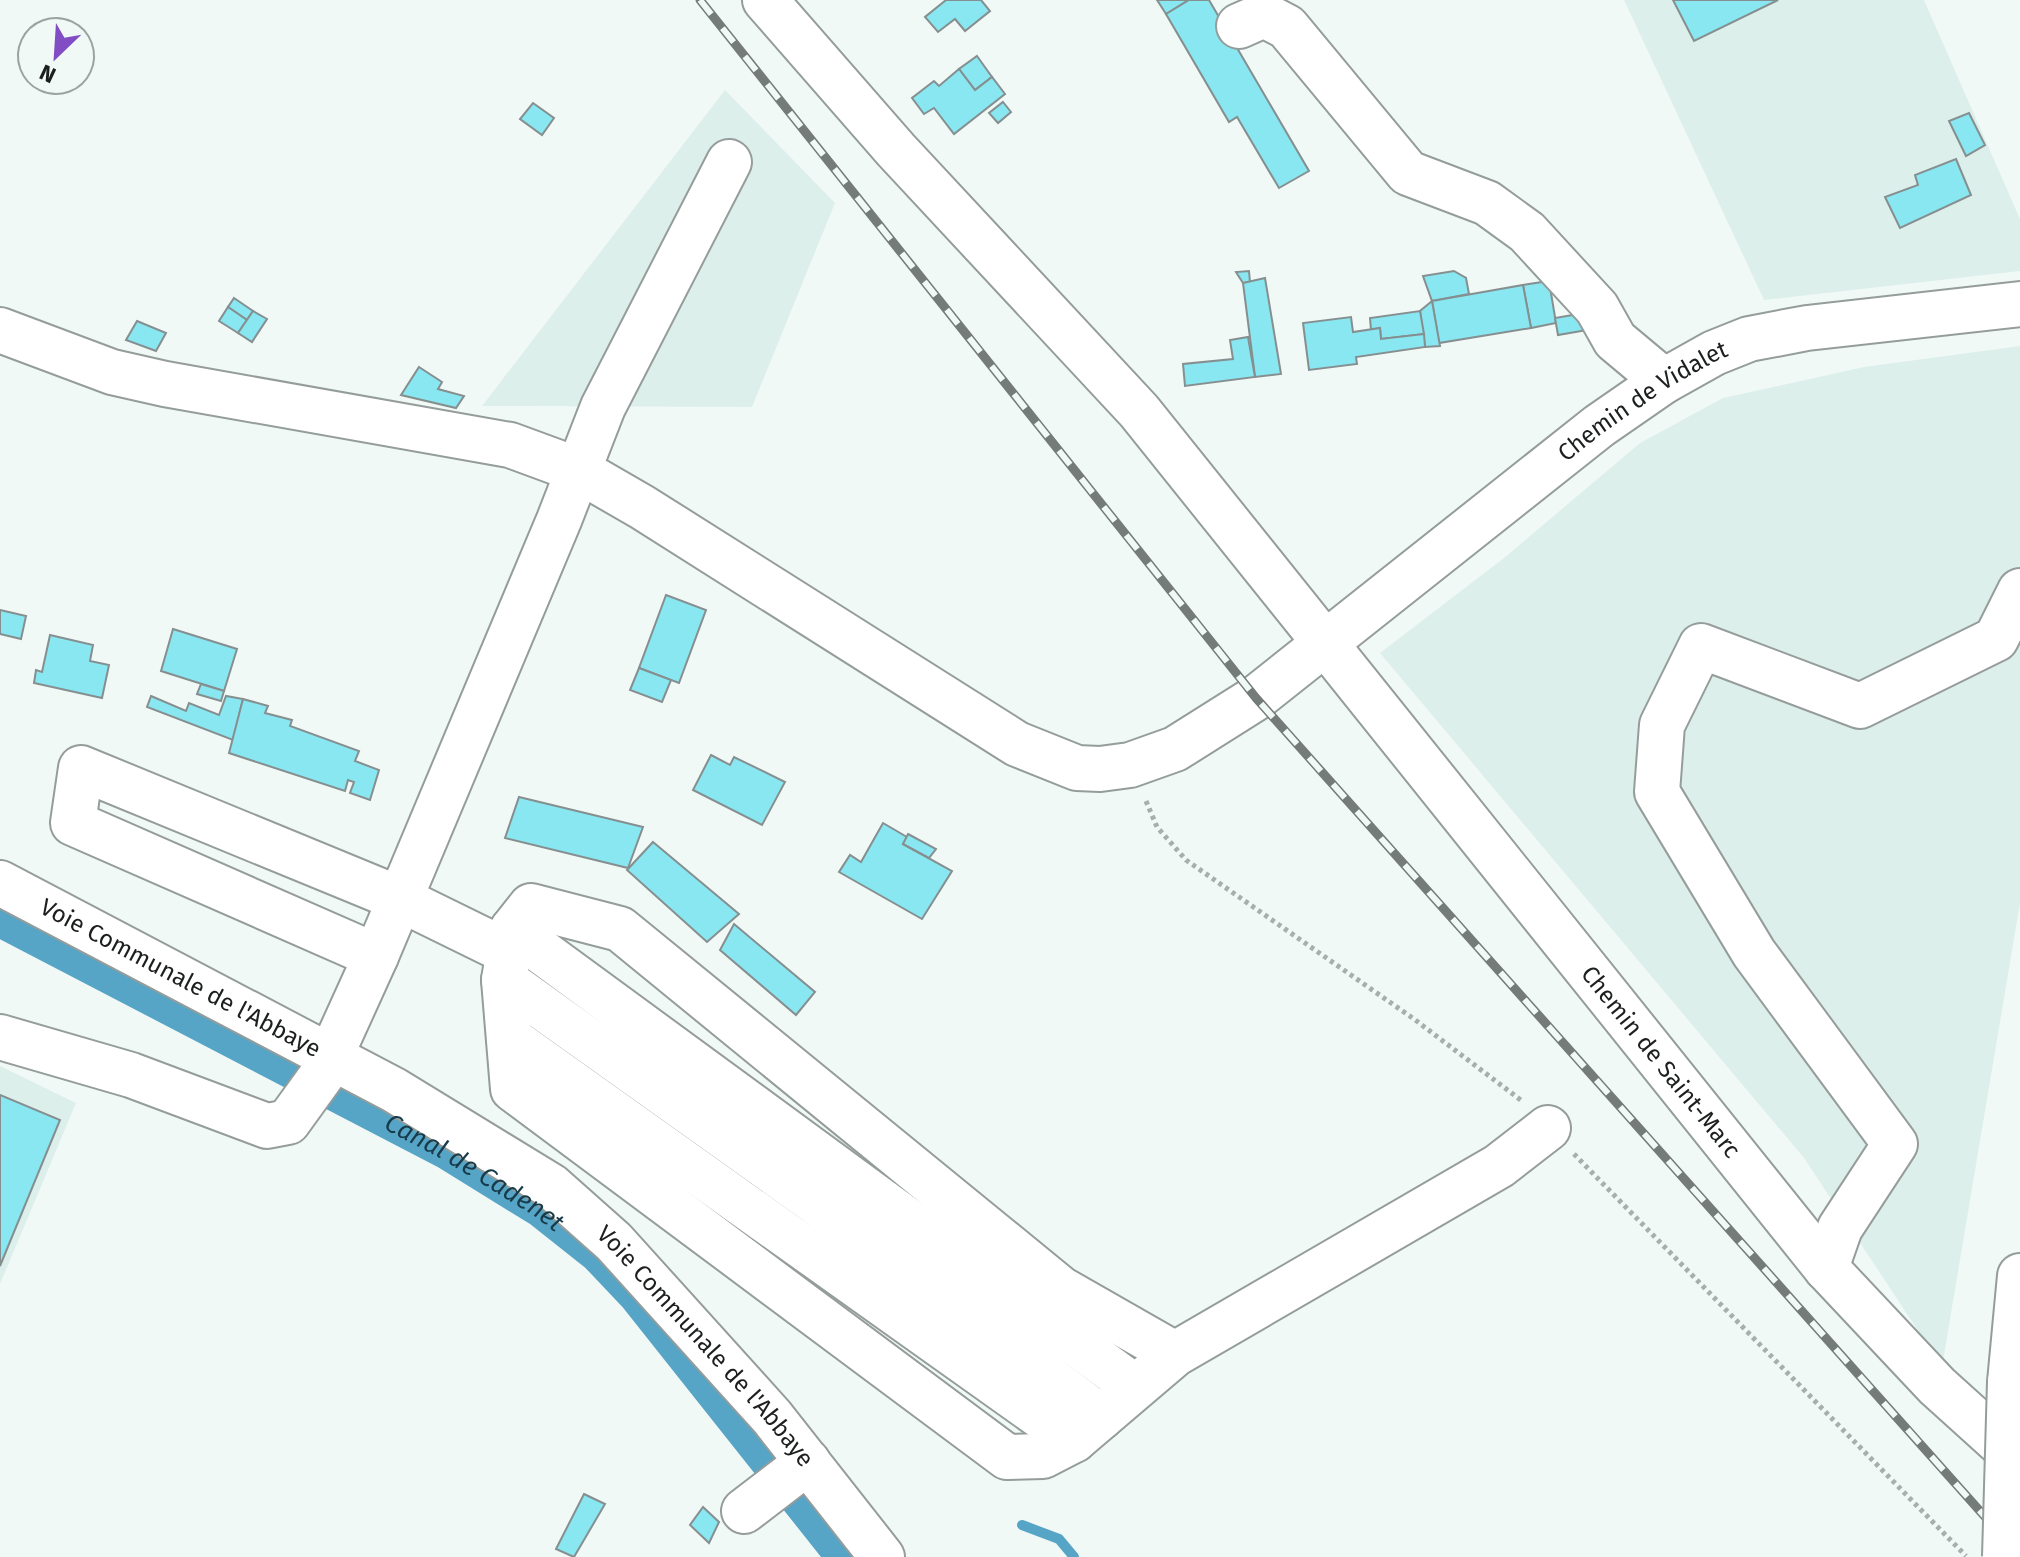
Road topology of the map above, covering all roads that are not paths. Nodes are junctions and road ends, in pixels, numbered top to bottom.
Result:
1 (765, 0) edge
2 (1239, 26) dead end
3 (729, 162) dead end
4 (2020, 304) edge
5 (0, 330) edge
6 (1664, 381) junction
7 (578, 470) junction
8 (2020, 591) edge
9 (1326, 641) junction
10 (0, 883) edge
11 (400, 899) junction
12 (508, 954) junction
13 (376, 956) junction
14 (0, 1037) edge
15 (509, 1038) junction
16 (320, 1076) junction
17 (857, 1123) junction
18 (1548, 1128) dead end
19 (818, 1180) junction
20 (782, 1231) junction
21 (1826, 1268) junction
22 (756, 1270) junction
23 (2020, 1276) edge
24 (1175, 1354) junction
25 (1135, 1387) junction
26 (1088, 1429) junction
27 (2020, 1461) edge
28 (807, 1463) junction
29 (755, 1503) dead end
30 (882, 1557) edge
31 (2005, 1557) edge

1 - 9 street, Chemin de Saint-Marc
2 - 6 street
3 - 7 street
4 - 6 street, Chemin de Vidalet
5 - 7 street, Chemin de Vidalet
6 - 9 street, Chemin de Vidalet
7 - 9 street, Chemin de Vidalet
7 - 11 street
8 - 21 street
9 - 21 street, Chemin de Saint-Marc
10 - 16 street, Voie Communale de l'Abbaye
11 - 12 street
11 - 13 street
11 - 13 street
12 - 15 street
12 - 17 street
12 - 19 street
13 - 16 street
14 - 16 street
15 - 20 street
15 - 22 street
16 - 28 street, Voie Communale de l'Abbaye
17 - 19 street
17 - 24 street
18 - 24 street
19 - 20 street
19 - 25 street
19 - 26 street
20 - 22 street
20 - 26 street
21 - 27 street, Chemin de Saint-Marc
22 - 26 street
23 - 31 street, bridge
24 - 25 street
25 - 26 street
28 - 29 street
28 - 30 street, Voie Communale de l'Abbaye

